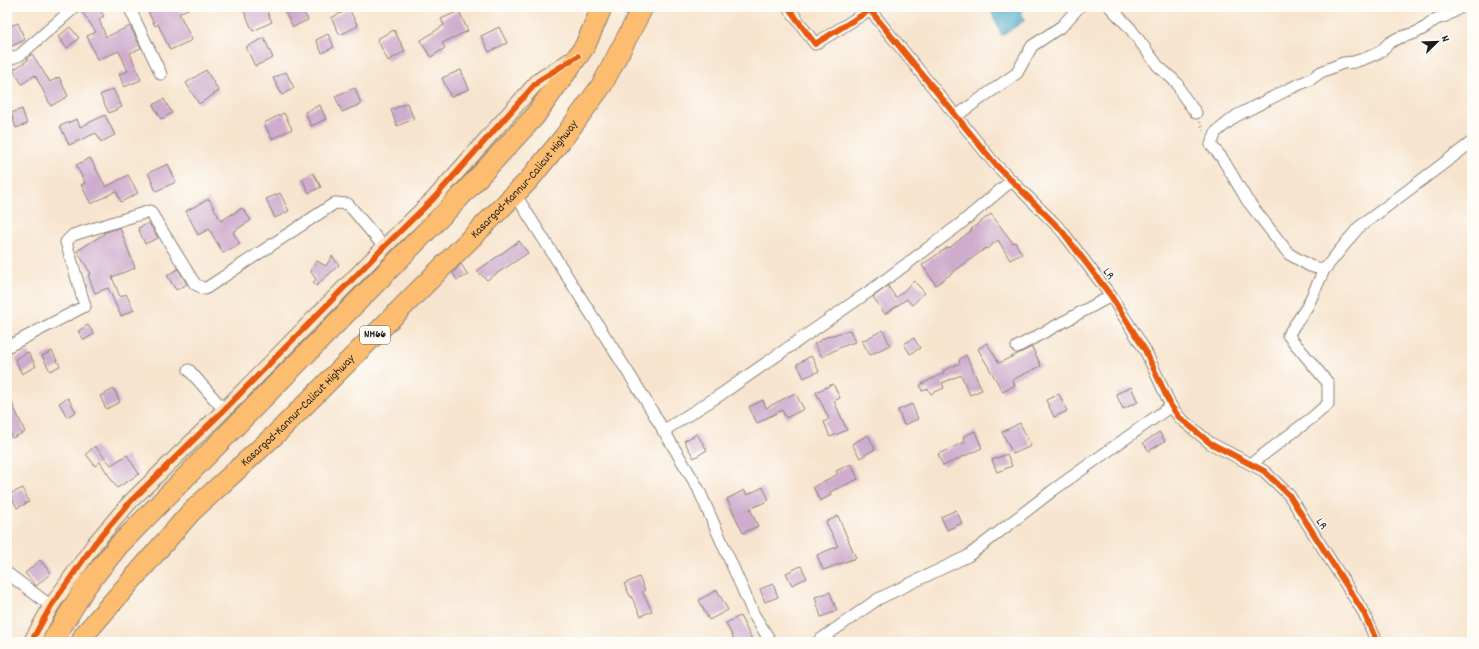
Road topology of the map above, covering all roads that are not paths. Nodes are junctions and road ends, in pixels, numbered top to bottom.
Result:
1 (75, 7) edge
2 (129, 7) edge
3 (602, 7) edge
4 (644, 7) edge
5 (788, 7) edge
6 (1079, 7) edge
7 (1110, 7) edge
8 (1461, 7) edge
9 (578, 56) junction
10 (7, 60) edge
11 (161, 74) dead end
12 (1196, 113) road end
13 (956, 116) junction
14 (1472, 142) edge
15 (1011, 181) junction
16 (515, 194) junction
17 (384, 246) junction
18 (1324, 270) junction
19 (1111, 296) junction
20 (7, 347) edge
21 (1016, 347) dead end
22 (190, 370) dead end
23 (1171, 406) junction
24 (224, 410) junction
25 (664, 431) junction
26 (1251, 464) junction
27 (7, 572) edge
28 (51, 606) junction
29 (31, 642) edge
30 (52, 642) edge
31 (81, 642) edge
32 (771, 642) edge
33 (816, 642) edge
34 (1377, 642) edge

1 - 10 street
2 - 11 street
3 - 9 highway
4 - 16 highway, Kasargod-Kannur-Calicut Highway / NH66
5 - 13 street, LR
6 - 13 street
7 - 12 street
8 - 18 street
9 - 17 street
9 - 30 highway
13 - 15 street, LR
14 - 18 street
15 - 19 street, LR
15 - 25 street
16 - 25 street
16 - 31 highway, Kasargod-Kannur-Calicut Highway / NH66
17 - 20 street
17 - 24 street
18 - 26 street
19 - 21 street
19 - 23 street, LR
22 - 24 street
23 - 26 street, LR
23 - 33 street
24 - 28 street
25 - 32 street
26 - 34 street, LR
27 - 28 street
28 - 29 street

